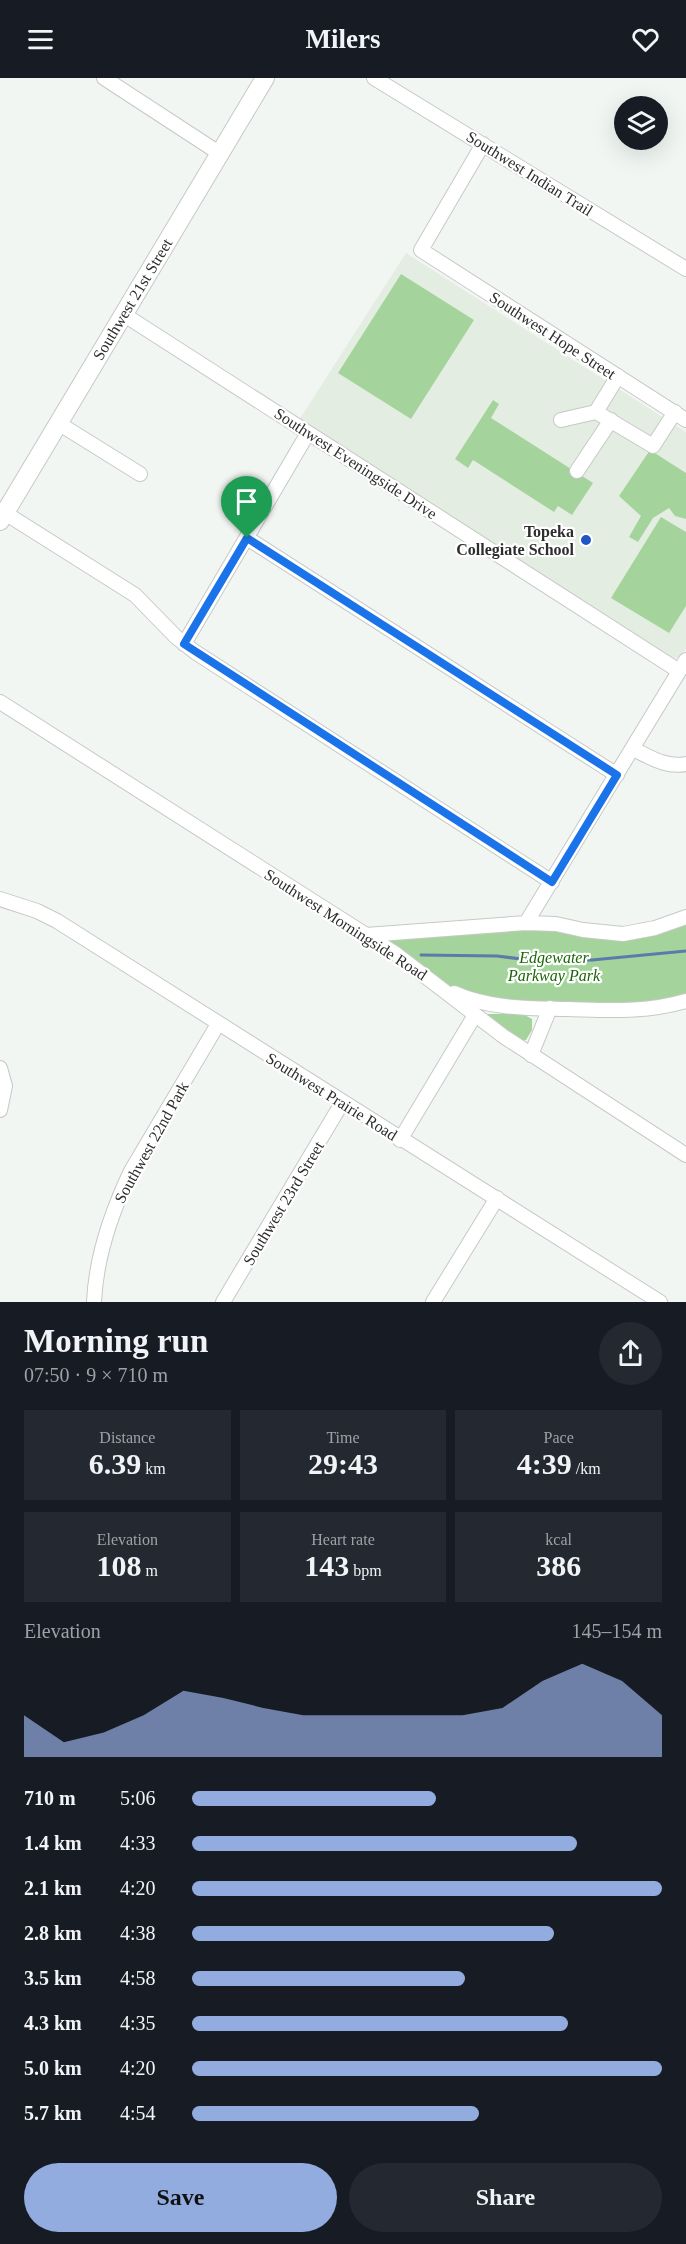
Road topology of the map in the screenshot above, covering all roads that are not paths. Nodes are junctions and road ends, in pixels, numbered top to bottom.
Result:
1 (104, 78) edge
2 (265, 78) edge
3 (374, 78) edge
4 (483, 144) junction
5 (219, 153) junction
6 (686, 269) edge
7 (123, 314) junction
8 (618, 376) junction
9 (596, 412) junction
10 (680, 416) edge
11 (561, 420) dead end
12 (611, 420) junction
13 (58, 423) junction
14 (308, 433) junction
15 (578, 471) dead end
16 (140, 474) dead end
17 (4, 508) edge
18 (247, 538) junction
19 (184, 644) junction
20 (683, 665) edge
21 (0, 702) edge
22 (633, 749) junction
23 (686, 764) edge
24 (617, 775) junction
25 (552, 882) junction
26 (0, 899) edge
27 (686, 917) edge
28 (526, 923) junction
29 (366, 935) junction
30 (446, 993) junction
31 (686, 1001) edge
32 (550, 1008) junction
33 (475, 1015) junction
34 (218, 1024) junction
35 (531, 1055) junction
36 (0, 1068) edge
37 (342, 1103) junction
38 (0, 1110) edge
39 (400, 1140) junction
40 (686, 1155) edge
41 (497, 1198) junction
42 (94, 1302) edge
43 (223, 1302) edge
44 (433, 1302) edge
45 (660, 1302) edge

1 - 5 street
2 - 5 main road, Southwest 21st Street
3 - 4 street, Southwest Indian Trail
4 - 6 street, Southwest Indian Trail
4 - 8 street, Southwest Hope Street
5 - 7 main road, Southwest 21st Street
7 - 13 main road, Southwest 21st Street
7 - 14 street, Southwest Eveningside Drive
8 - 9 street
8 - 10 street, Southwest Hope Street
9 - 11 street
9 - 12 street
10 - 12 street
12 - 15 street
13 - 16 street
13 - 17 main road, Southwest 21st Street
14 - 18 street
14 - 20 street, Southwest Eveningside Drive
17 - 19 street
18 - 19 street
18 - 24 street
19 - 25 street
20 - 22 street
21 - 29 street, Southwest Morningside Road
22 - 23 street
22 - 24 street
24 - 25 street
25 - 28 street
26 - 34 street, Southwest Prairie Road
27 - 28 street
28 - 29 street
29 - 30 street, Southwest Morningside Road
30 - 32 street
30 - 33 street, Southwest Morningside Road
31 - 32 street
32 - 35 street
33 - 35 street, Southwest Morningside Road
33 - 39 street
34 - 37 street, Southwest Prairie Road
34 - 42 street, Southwest 22nd Park
35 - 40 street, Southwest Morningside Road
36 - 38 street
37 - 39 street, Southwest Prairie Road
37 - 43 street, Southwest 23rd Street
39 - 41 street, Southwest Prairie Road
41 - 44 street
41 - 45 street, Southwest Prairie Road

